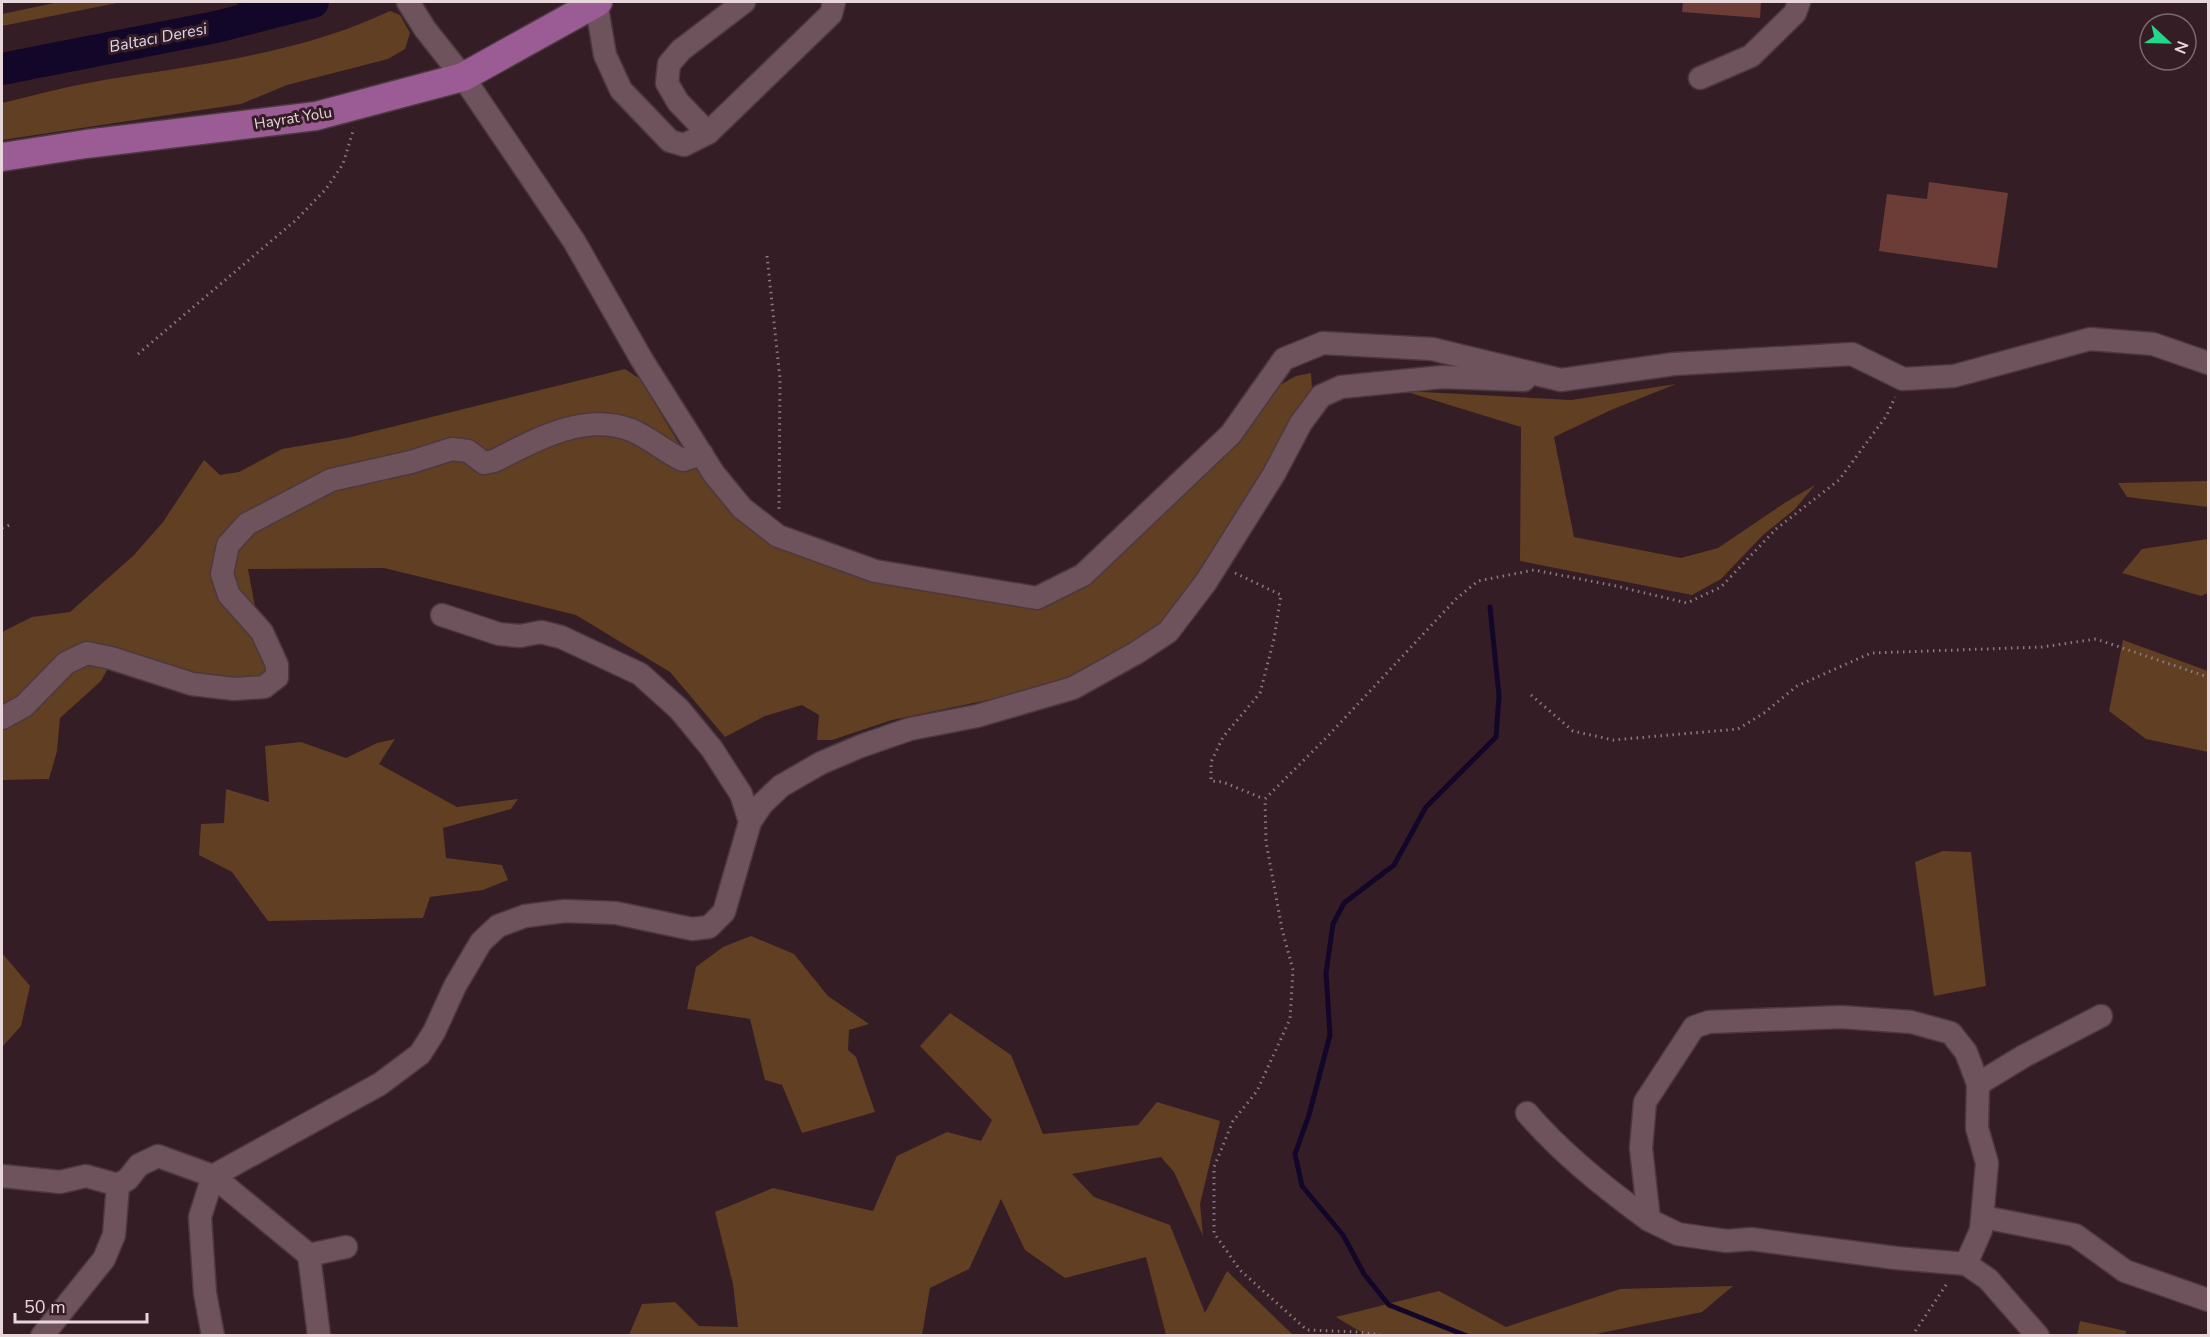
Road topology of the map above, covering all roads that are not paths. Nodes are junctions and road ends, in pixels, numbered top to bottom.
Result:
1 (408, 2) edge
2 (597, 2) edge
3 (744, 2) edge
4 (834, 2) edge
5 (1799, 2) edge
6 (463, 77) junction
7 (1700, 78) dead end
8 (708, 133) junction
9 (2, 157) edge
10 (2208, 363) edge
11 (1561, 380) junction
12 (702, 454) junction
13 (442, 615) dead end
14 (2, 718) edge
15 (750, 822) junction
16 (2101, 1016) dead end
17 (1978, 1084) junction
18 (1527, 1113) dead end
19 (2, 1176) edge
20 (213, 1176) junction
21 (118, 1185) junction
22 (1983, 1217) junction
23 (1649, 1220) junction
24 (346, 1247) dead end
25 (309, 1255) junction
26 (1966, 1264) junction
27 (2208, 1300) edge
28 (42, 1335) edge
29 (213, 1335) edge
30 (319, 1335) edge
31 (2038, 1335) edge

1 - 6 street
2 - 6 main road, Hayrat Yolu
2 - 8 street
3 - 8 street
4 - 8 street
5 - 7 street
6 - 9 main road, Hayrat Yolu
6 - 12 street
10 - 11 street
11 - 12 street
11 - 15 street
12 - 14 street
13 - 15 street
15 - 20 street
16 - 17 street
17 - 22 street
17 - 23 street
18 - 23 street
19 - 21 street
20 - 21 street
20 - 25 street
20 - 29 street
21 - 28 street
22 - 26 street
22 - 27 street
23 - 26 street
24 - 25 street
25 - 30 street
26 - 31 street

